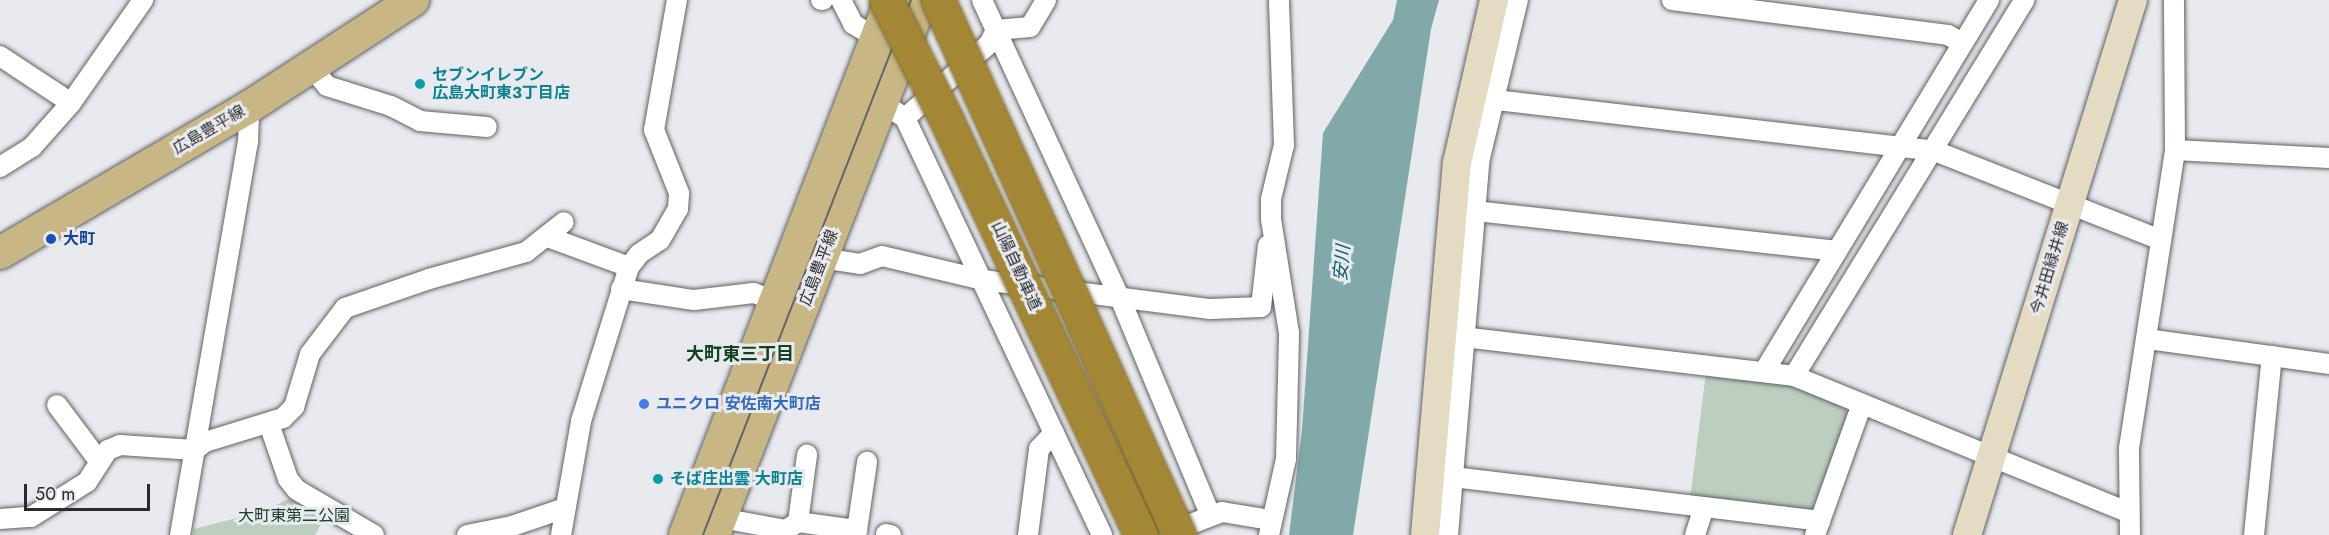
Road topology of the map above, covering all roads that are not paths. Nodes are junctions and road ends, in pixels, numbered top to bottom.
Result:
1 (142, 0) edge
2 (413, 0) edge
3 (677, 0) edge
4 (841, 0) edge
5 (886, 0) edge
6 (891, 0) edge
7 (922, 0) edge
8 (938, 0) edge
9 (982, 0) edge
10 (1046, 0) edge
11 (1279, 0) edge
12 (1494, 0) edge
13 (1518, 0) edge
14 (1672, 0) edge
15 (1989, 0) edge
16 (2024, 0) edge
17 (2133, 0) edge
18 (2174, 0) edge
19 (996, 30) junction
20 (876, 38) junction
21 (1962, 43) junction
22 (0, 56) edge
23 (312, 68) junction
24 (1496, 100) junction
25 (71, 103) junction
26 (249, 107) junction
27 (894, 111) junction
28 (487, 127) dead end
29 (1899, 146) junction
30 (2175, 150) junction
31 (1935, 151) junction
32 (2329, 158) edge
33 (0, 167) edge
34 (2070, 204) junction
35 (1474, 211) junction
36 (1270, 219) junction
37 (564, 222) dead end
38 (548, 237) junction
39 (2161, 240) junction
40 (1837, 251) junction
41 (0, 253) edge
42 (822, 258) junction
43 (629, 267) junction
44 (982, 280) junction
45 (621, 289) junction
46 (1120, 298) junction
47 (778, 302) junction
48 (1464, 337) junction
49 (2146, 339) junction
50 (2272, 356) junction
51 (2329, 364) edge
52 (1765, 370) junction
53 (1794, 376) junction
54 (1862, 404) junction
55 (57, 405) dead end
56 (269, 424) junction
57 (1054, 433) junction
58 (195, 450) junction
59 (807, 455) dead end
60 (1992, 456) junction
61 (99, 461) junction
62 (867, 462) dead end
63 (1453, 477) junction
64 (1704, 507) junction
65 (564, 508) junction
66 (2129, 513) junction
67 (1210, 514) junction
68 (0, 519) edge
69 (718, 527) edge
70 (1270, 528) edge
71 (1818, 528) edge
72 (790, 529) edge
73 (886, 534) edge
74 (1431, 534) edge
75 (180, 535) edge
76 (374, 535) edge
77 (467, 535) edge
78 (561, 535) edge
79 (685, 535) edge
80 (891, 535) edge
81 (1028, 535) edge
82 (1102, 535) edge
83 (1141, 535) edge
84 (1162, 535) edge
85 (1179, 535) edge
86 (1695, 535) edge
87 (1967, 535) edge
88 (2130, 535) edge
89 (2254, 535) edge

1 - 25 street
2 - 23 main road, 広島豊平線
3 - 43 street
4 - 20 street
5 - 83 highway, 山陽自動車道, bridge
6 - 20 main road, 広島豊平線
7 - 27 main road, 広島豊平線
8 - 85 highway, bridge
9 - 19 street
10 - 19 street
11 - 36 street
12 - 74 main road
13 - 24 street
14 - 21 street
15 - 21 street
16 - 31 street
17 - 34 main road, 今井田緑井線
18 - 30 street
19 - 27 street
19 - 46 street
20 - 47 main road, 広島豊平線
21 - 29 street
22 - 25 street
23 - 26 main road, 広島豊平線
23 - 28 street
24 - 29 street
24 - 35 street
25 - 33 street
26 - 41 main road, 広島豊平線
26 - 58 street
27 - 42 main road, 広島豊平線
27 - 44 street
29 - 31 street
29 - 40 street
30 - 32 street
30 - 39 street
31 - 34 street
31 - 53 street
34 - 39 street
34 - 60 main road, 今井田緑井線
35 - 40 street
35 - 48 street
36 - 46 street
36 - 70 street
37 - 38 street
38 - 43 street
38 - 56 street
39 - 49 street
40 - 52 street
42 - 44 street
42 - 69 main road, 広島豊平線
43 - 45 street
44 - 46 street
44 - 57 street
45 - 47 street
45 - 65 street
46 - 67 street
47 - 79 main road, 広島豊平線
48 - 52 street
48 - 63 street
49 - 50 street
49 - 66 street
50 - 51 street
50 - 89 street
52 - 53 street
53 - 54 street
54 - 60 street
54 - 71 street
55 - 61 street
56 - 58 street
56 - 76 street
57 - 81 street
57 - 82 street
58 - 61 street
58 - 75 street
59 - 72 street
60 - 66 street
60 - 87 main road, 今井田緑井線
61 - 68 street
62 - 72 street
63 - 64 street
63 - 74 street
64 - 71 street
64 - 86 street
65 - 77 street
65 - 78 street
66 - 88 street
67 - 70 street
67 - 84 street
69 - 72 street
73 - 80 street

